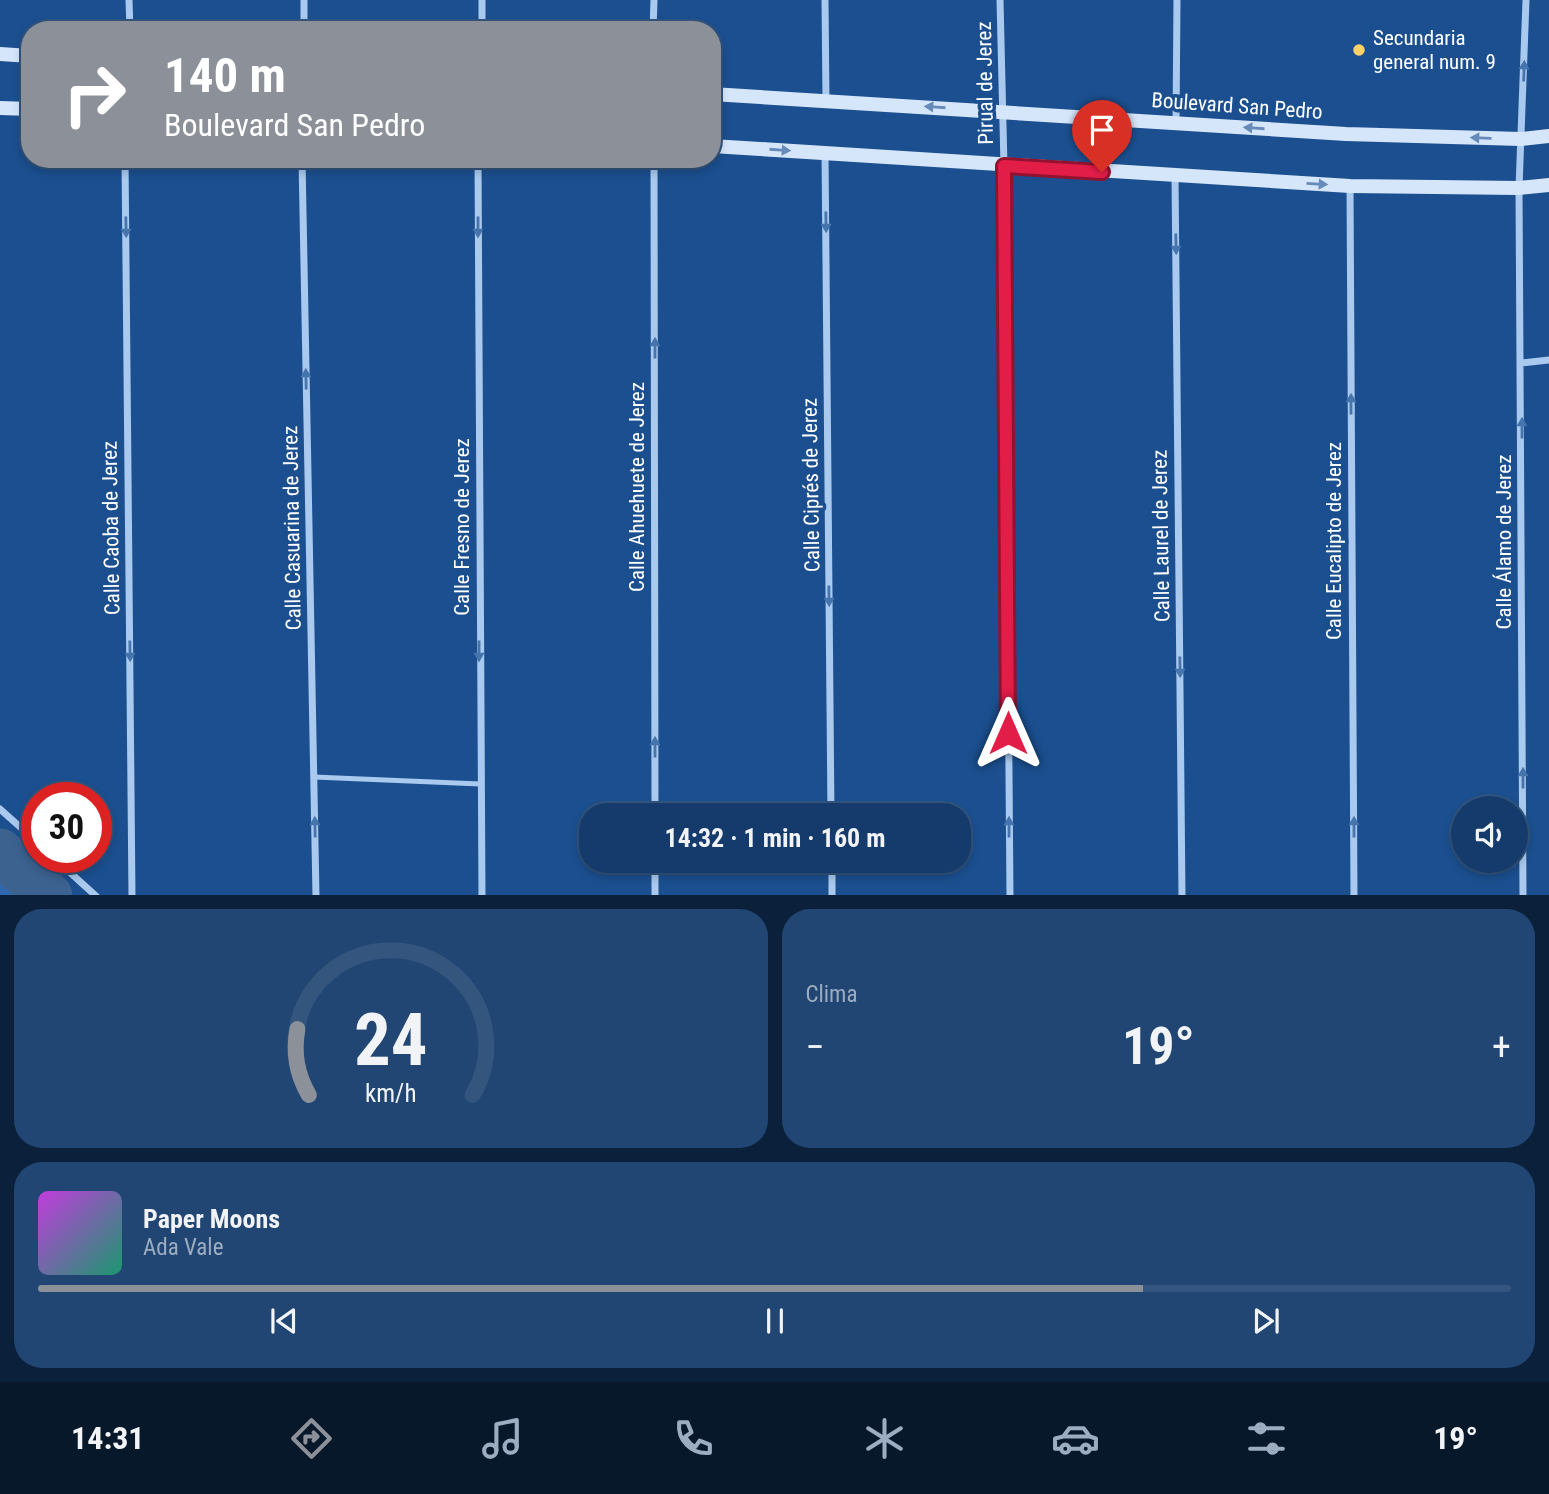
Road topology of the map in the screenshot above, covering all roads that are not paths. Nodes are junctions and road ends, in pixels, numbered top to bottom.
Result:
1 (129, 0) edge
2 (304, 0) edge
3 (482, 0) edge
4 (654, 0) edge
5 (825, 0) edge
6 (1000, 0) edge
7 (1177, 0) edge
8 (1526, 0) edge
9 (130, 21) edge
10 (304, 21) edge
11 (482, 21) edge
12 (653, 21) edge
13 (0, 54) edge
14 (21, 55) edge
15 (721, 94) edge
16 (826, 100) junction
17 (0, 108) edge
18 (21, 109) edge
19 (1003, 112) junction
20 (1176, 123) junction
21 (1549, 136) edge
22 (1521, 139) junction
23 (721, 147) edge
24 (825, 153) junction
25 (1004, 166) junction
26 (125, 168) edge
27 (302, 168) edge
28 (478, 168) edge
29 (654, 168) edge
30 (1175, 176) junction
31 (1549, 185) edge
32 (1350, 186) junction
33 (1519, 188) junction
34 (1549, 360) edge
35 (1521, 363) junction
36 (314, 777) junction
37 (480, 784) junction
38 (655, 803) edge
39 (831, 803) edge
40 (0, 809) edge
41 (21, 828) edge
42 (71, 873) edge
43 (655, 873) edge
44 (832, 873) edge
45 (96, 895) edge
46 (132, 895) edge
47 (316, 895) edge
48 (482, 895) edge
49 (655, 895) edge
50 (832, 895) edge
51 (1010, 895) edge
52 (1182, 895) edge
53 (1354, 895) edge
54 (1523, 895) edge

1 - 9 street
2 - 10 street
3 - 11 street
4 - 12 street
5 - 16 street
6 - 19 street, Pirual de Jerez
7 - 20 street
22 -> 8 street, Calle Álamo de Jerez
13 - 14 street
15 - 16 street, Boulevard San Pedro
19 -> 16 street, Boulevard San Pedro
17 - 18 street
19 - 20 street, Boulevard San Pedro
19 - 25 street, Pirual de Jerez
22 -> 20 street, Boulevard San Pedro
21 - 22 street, Boulevard San Pedro
22 - 33 street, Calle Álamo de Jerez
23 -> 24 street
24 - 25 street
24 -> 39 street, Calle Ciprés de Jerez
25 - 30 street
51 -> 25 street, Pirual de Jerez
26 -> 46 street, Calle Caoba de Jerez
36 -> 27 street, Calle Casuarina de Jerez
28 -> 37 street, Calle Fresno de Jerez
38 -> 29 street, Calle Ahuehuete de Jerez
30 -> 32 street
30 -> 52 street, Calle Laurel de Jerez
31 - 33 street
32 - 33 street
53 -> 32 street, Calle Eucalipto de Jerez
33 - 35 street, Calle Álamo de Jerez
34 - 35 street
54 -> 35 street, Calle Álamo de Jerez
36 - 37 lane
47 -> 36 street, Calle Casuarina de Jerez
37 - 48 street, Calle Fresno de Jerez
40 - 41 street
42 - 45 street
43 - 49 street
44 - 50 street

